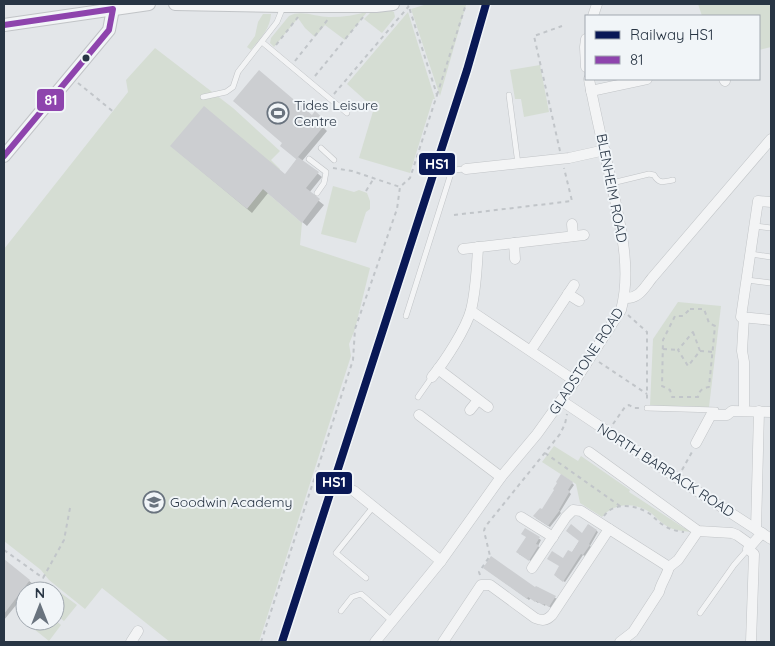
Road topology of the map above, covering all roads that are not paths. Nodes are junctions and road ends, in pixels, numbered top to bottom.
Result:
1 (149, 4) edge
2 (175, 4) edge
3 (393, 4) edge
4 (283, 6) junction
5 (113, 9) junction
6 (4, 25) edge
7 (262, 42) junction
8 (588, 80) edge
9 (643, 80) edge
10 (591, 91) junction
11 (509, 95) dead end
12 (203, 97) dead end
13 (347, 113) dead end
14 (771, 139) edge
15 (321, 148) dead end
16 (605, 150) junction
17 (4, 156) edge
18 (309, 160) dead end
19 (334, 160) dead end
20 (518, 164) junction
21 (466, 169) joint
22 (673, 180) dead end
23 (612, 183) junction
24 (317, 193) dead end
25 (771, 202) edge
26 (572, 224) dead end
27 (755, 226) junction
28 (771, 228) edge
29 (584, 235) dead end
30 (573, 236) junction
31 (514, 243) junction
32 (478, 248) junction
33 (463, 249) dead end
34 (751, 254) junction
35 (771, 257) edge
36 (515, 258) dead end
37 (747, 280) junction
38 (771, 283) edge
39 (624, 298) junction
40 (579, 301) dead end
41 (471, 311) junction
42 (406, 316) dead end
43 (744, 318) junction
44 (771, 320) edge
45 (531, 350) junction
46 (435, 373) junction
47 (575, 381) junction
48 (418, 397) dead end
49 (478, 400) junction
50 (560, 403) junction
51 (744, 406) dead end
52 (488, 407) dead end
53 (647, 408) road end
54 (470, 410) dead end
55 (732, 411) junction
56 (758, 411) junction
57 (771, 412) edge
58 (419, 415) dead end
59 (696, 443) road end
60 (589, 452) dead end
61 (501, 477) junction
62 (354, 491) dead end
63 (374, 507) junction
64 (522, 517) dead end
65 (604, 526) junction
66 (698, 530) junction
67 (763, 534) edge
68 (553, 536) junction
69 (749, 547) junction
70 (441, 561) junction
71 (669, 567) junction
72 (532, 568) dead end
73 (366, 578) dead end
74 (341, 611) dead end
75 (700, 613) dead end
76 (392, 622) junction
77 (138, 631) dead end
78 (131, 642) edge
79 (374, 642) edge
80 (443, 642) edge
81 (620, 642) edge
82 (751, 642) edge

1 - 5 street
2 - 4 street
3 - 4 street
4 - 7 lane
5 - 6 street
5 - 17 street
7 - 12 lane
7 - 13 lane
8 - 10 street, BLENHEIM ROAD
9 - 10 street
10 - 16 street, BLENHEIM ROAD
11 - 20 lane
14 - 39 street, GLADSTONE ROAD
15 - 19 lane
16 - 20 street
16 - 23 street, BLENHEIM ROAD
18 - 24 lane
20 - 21 street
21 - 42 lane
22 - 23 lane
23 - 39 street, BLENHEIM ROAD
25 - 27 street
26 - 30 street
27 - 28 lane
27 - 34 street
29 - 30 street
30 - 31 street
31 - 32 street
31 - 36 street
32 - 33 street
32 - 41 street
34 - 35 lane
34 - 37 street
37 - 38 lane
37 - 43 street
39 - 47 street, GLADSTONE ROAD
40 - 45 street
41 - 45 street
41 - 46 street
43 - 44 street
43 - 51 street
45 - 47 street
46 - 48 lane
46 - 49 street
47 - 50 street, GLADSTONE ROAD
49 - 52 street
49 - 54 street
50 - 61 street, GLADSTONE ROAD
50 - 67 street, NORTH BARRACK ROAD
53 - 55 lane
55 - 56 street
55 - 59 street
56 - 57 street
56 - 67 street
58 - 61 street
60 - 66 street
61 - 70 street, GLADSTONE ROAD
62 - 63 street
63 - 70 street
63 - 73 lane
64 - 68 street
65 - 68 street
65 - 71 street
65 - 80 street
66 - 69 street
66 - 71 street
67 - 69 street
68 - 72 street
69 - 75 lane
69 - 82 street
70 - 76 street, GLADSTONE ROAD
71 - 81 street
74 - 76 lane
76 - 79 street, GLADSTONE ROAD
77 - 78 street

